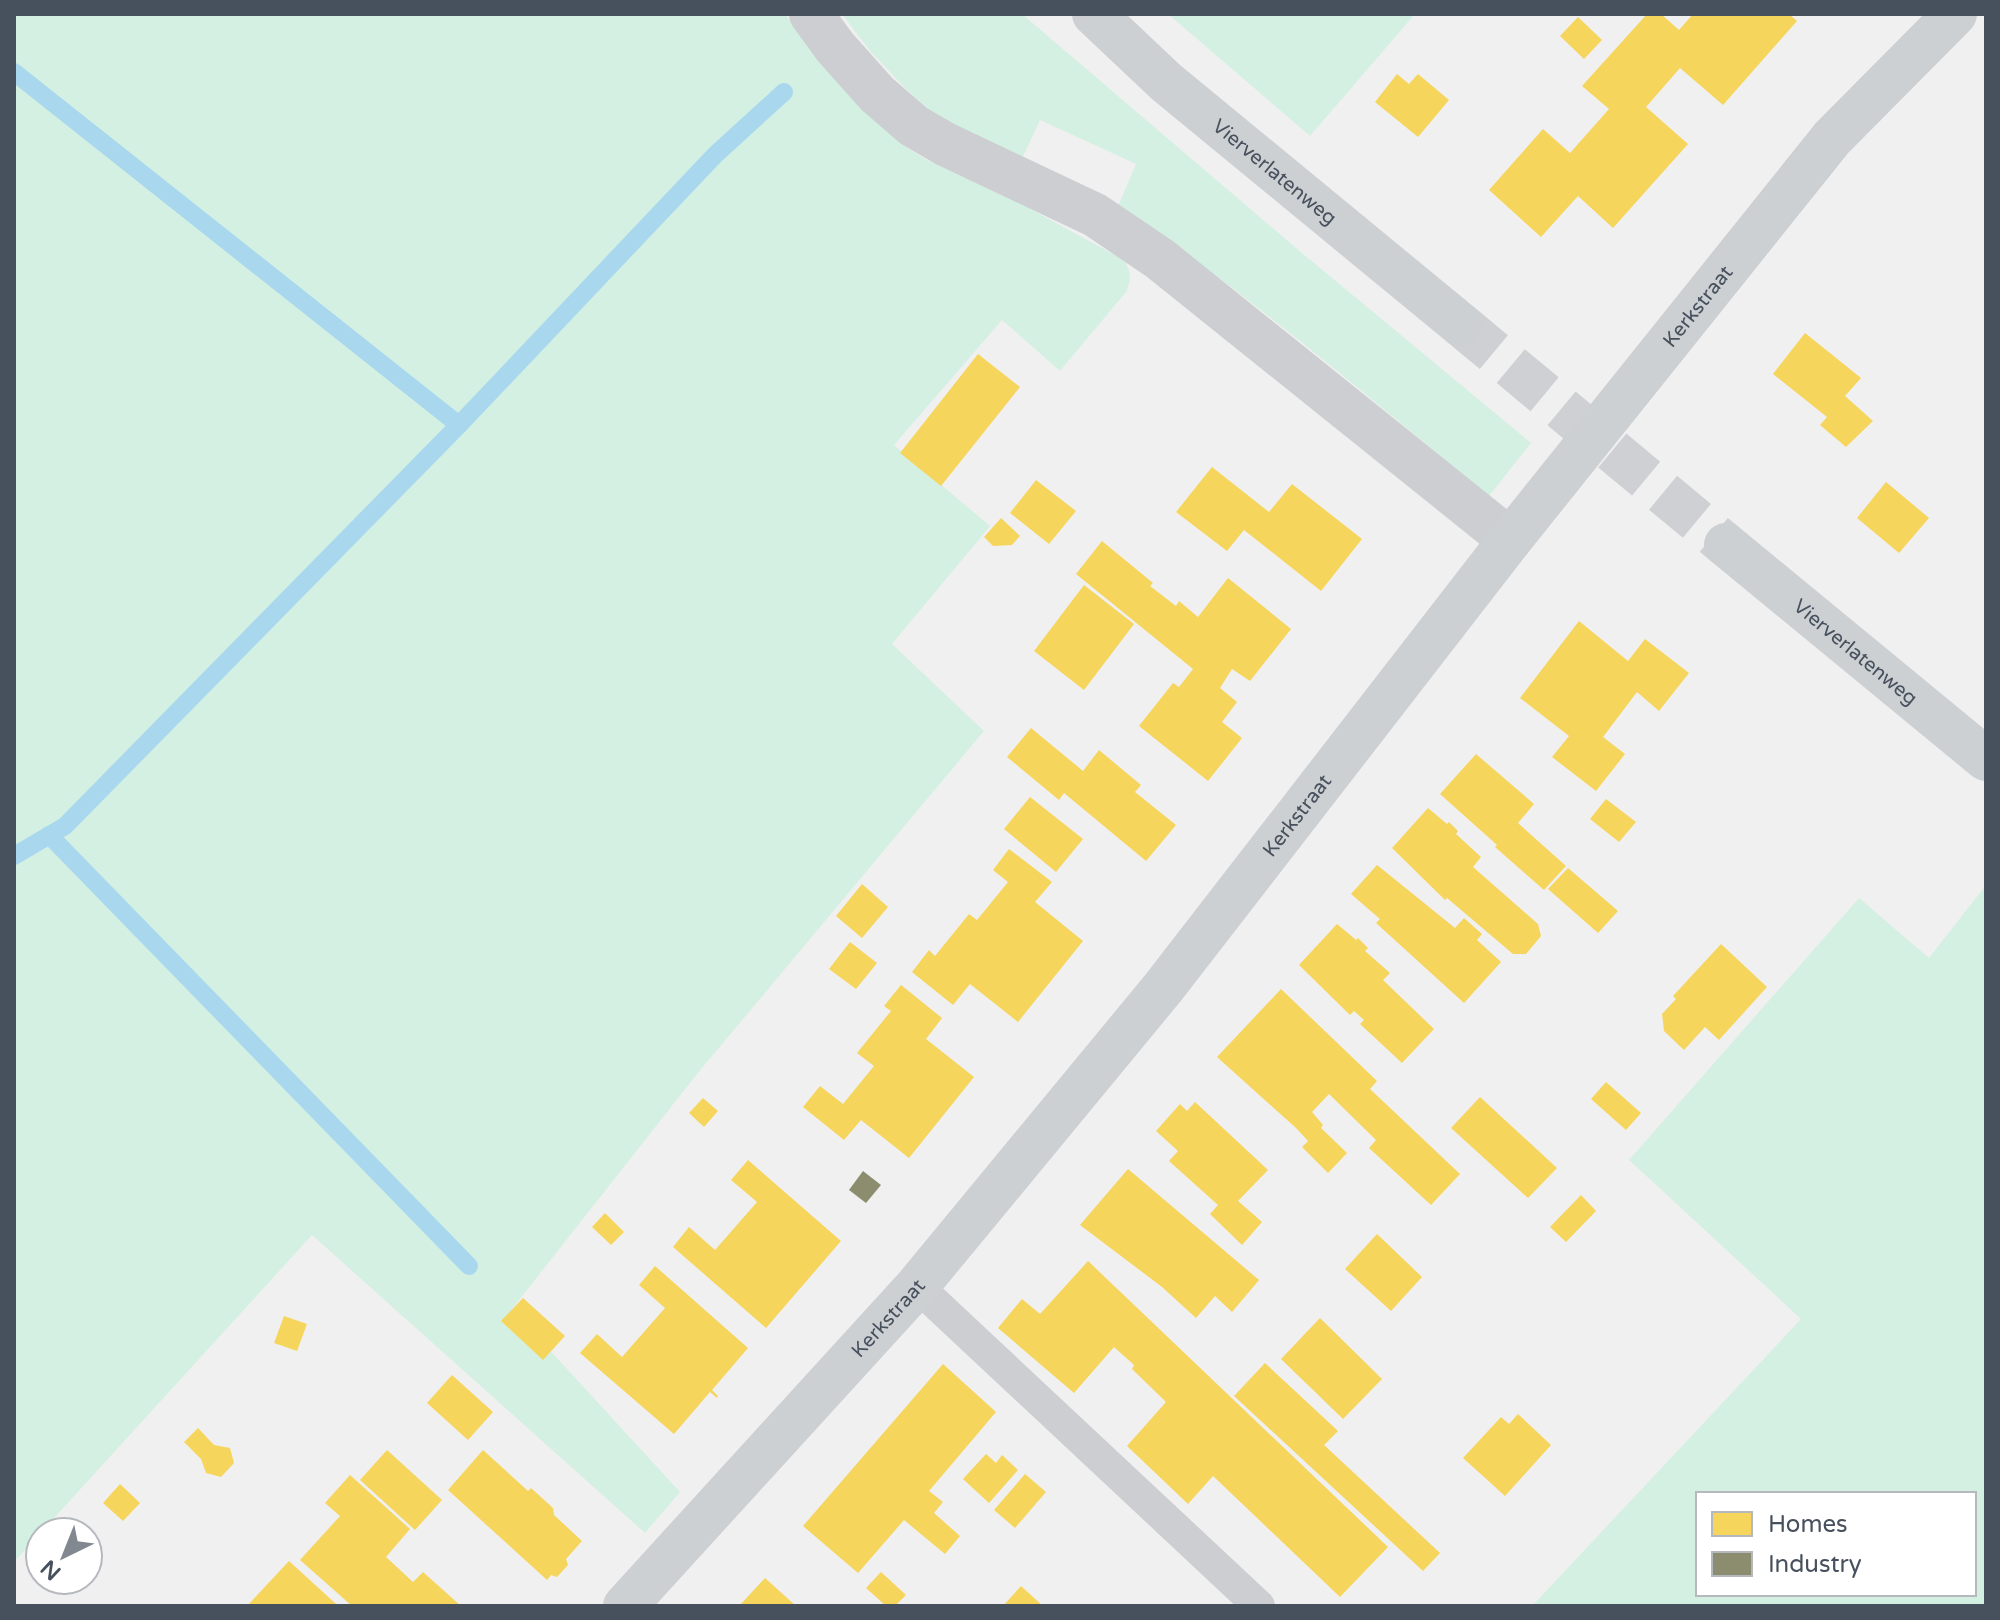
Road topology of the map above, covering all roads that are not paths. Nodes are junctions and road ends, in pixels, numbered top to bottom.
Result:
1 (811, 14) edge
2 (1094, 14) edge
3 (1955, 14) edge
4 (1460, 324) tunnel mouth
5 (1510, 540) junction
6 (1726, 545) tunnel mouth
7 (1986, 759) edge
8 (917, 1286) junction
9 (625, 1606) edge
10 (1259, 1606) edge

1 - 5 street
2 - 4 street, Vierverlatenweg
3 - 5 street, Kerkstraat
5 - 8 street, Kerkstraat
6 - 7 street, Vierverlatenweg
8 - 9 street, Kerkstraat
8 - 10 lane

